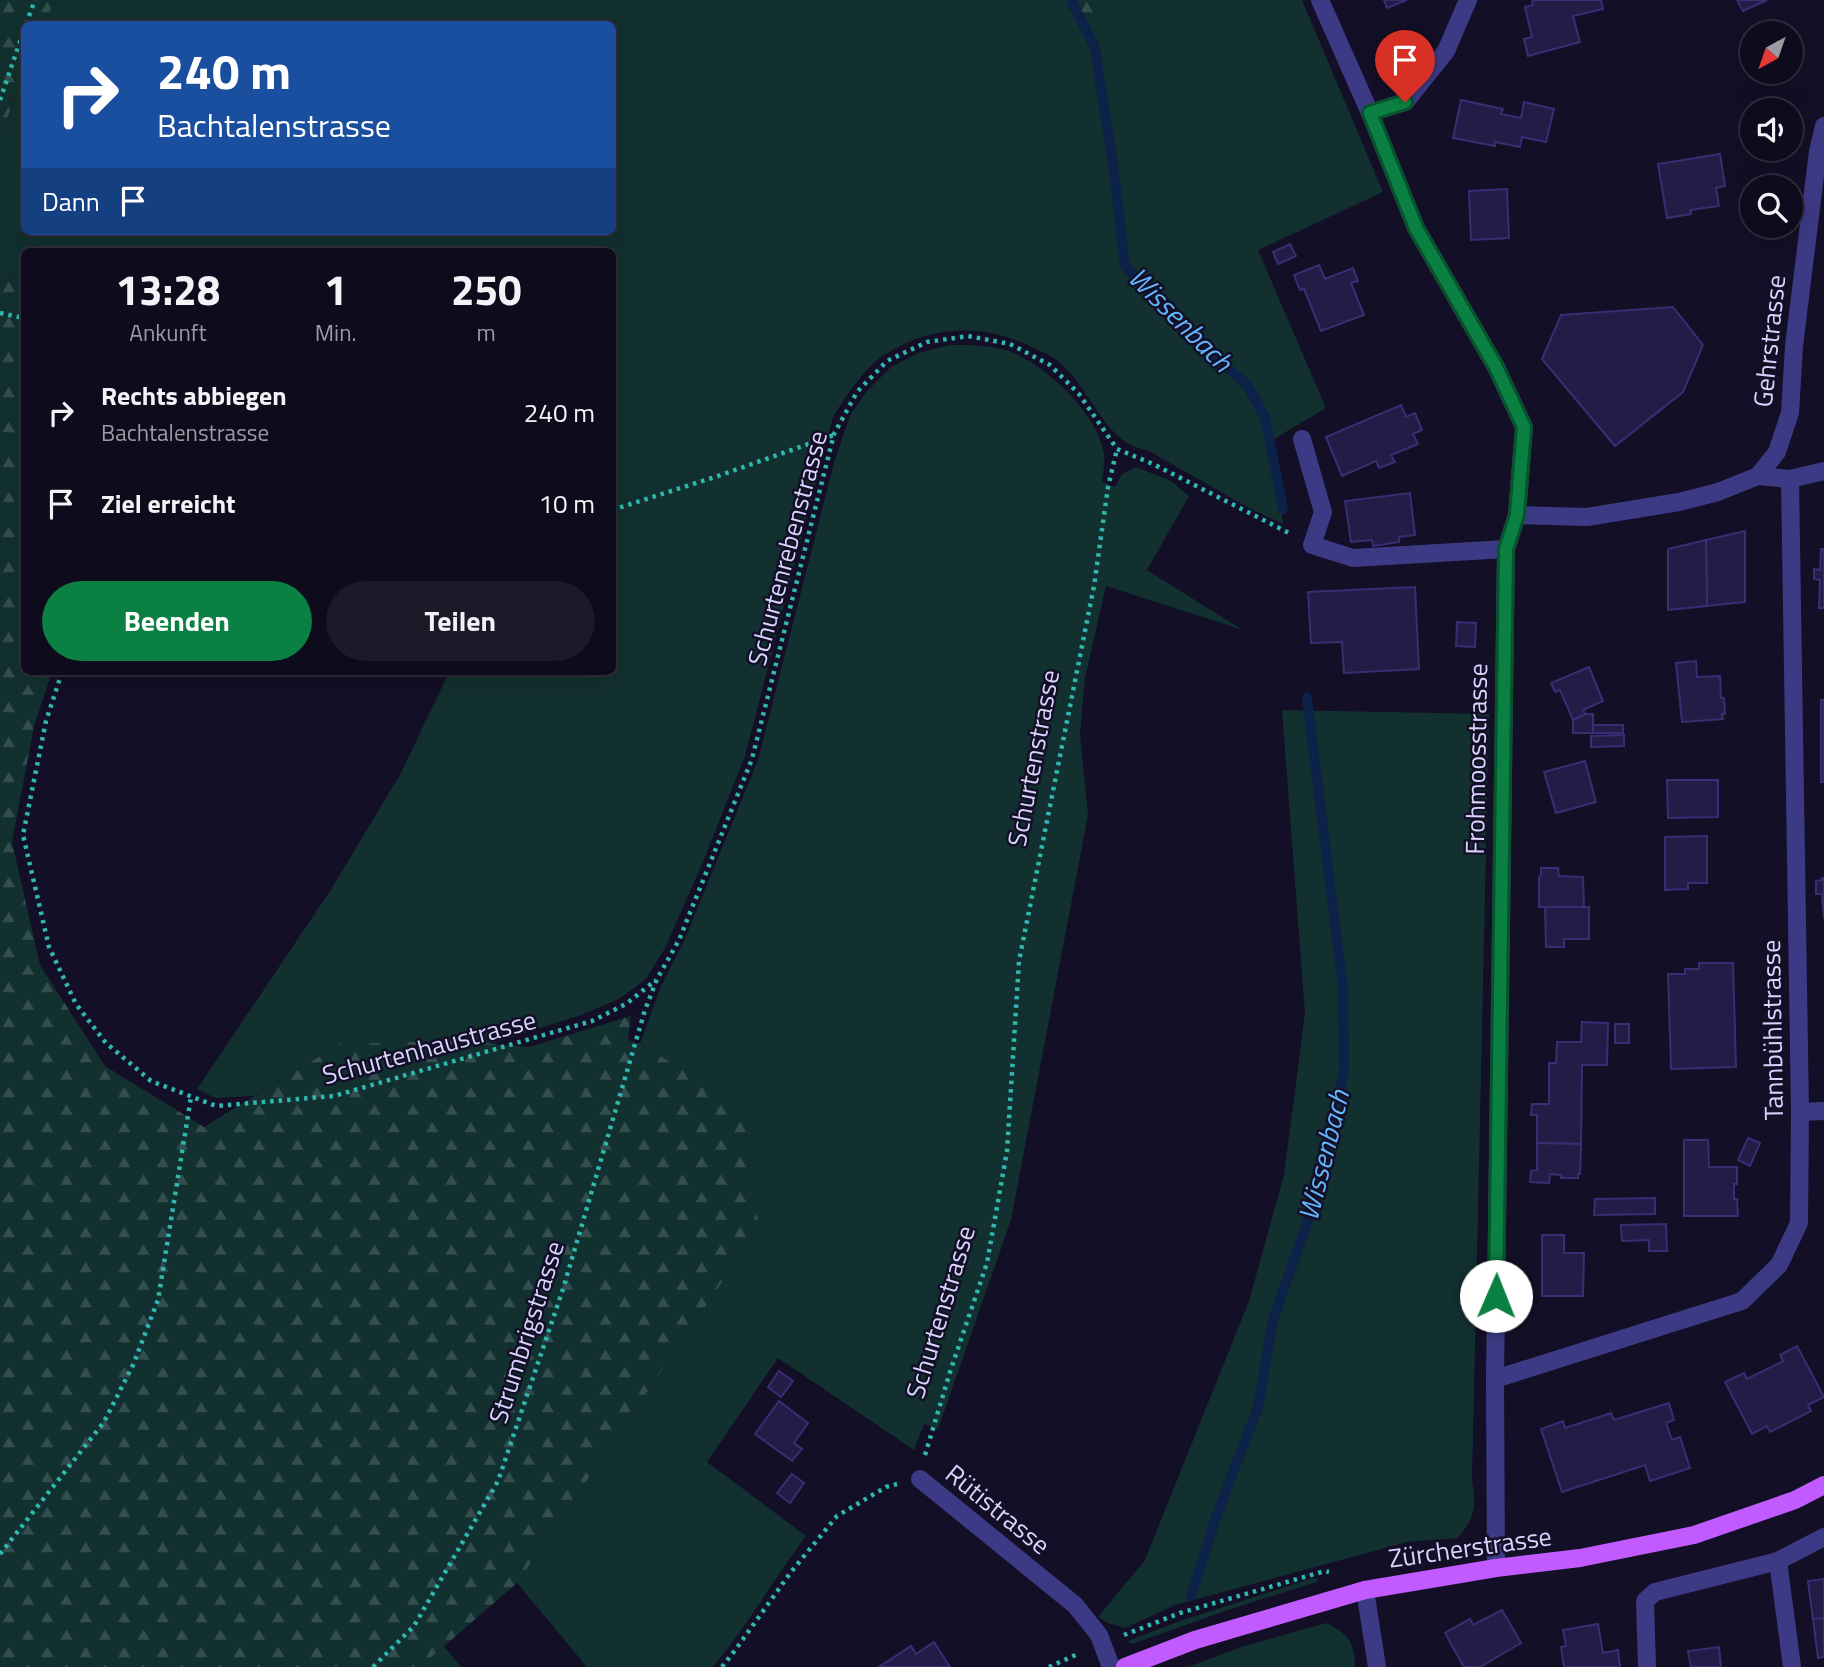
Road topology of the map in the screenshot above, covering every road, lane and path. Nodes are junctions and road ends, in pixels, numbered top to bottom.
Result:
1 (35, 0) edge
2 (1320, 0) edge
3 (1468, 0) edge
4 (27, 21) edge
5 (21, 39) edge
6 (0, 100) edge
7 (1370, 113) junction
8 (1824, 126) edge
9 (0, 313) edge
10 (21, 317) edge
11 (835, 434) junction
12 (1303, 439) dead end
13 (1117, 449) junction
14 (1824, 471) edge
15 (1758, 476) junction
16 (1790, 479) junction
17 (616, 509) edge
18 (1517, 515) junction
19 (1312, 545) junction
20 (1506, 549) junction
21 (61, 675) edge
22 (657, 979) junction
23 (191, 1097) junction
24 (1824, 1111) edge
25 (1800, 1112) junction
26 (1494, 1379) junction
27 (920, 1479) junction
28 (1824, 1485) edge
29 (1824, 1537) edge
30 (0, 1554) edge
31 (1779, 1561) junction
32 (1496, 1567) junction
33 (1364, 1590) junction
34 (373, 1667) edge
35 (722, 1667) edge
36 (1111, 1667) edge
37 (1125, 1667) edge
38 (1377, 1667) edge
39 (1647, 1667) edge
40 (1792, 1667) edge

1 - 4 path
2 - 7 street, Frohmoosstrasse
3 - 7 street
5 - 6 path
7 - 18 street, Frohmoosstrasse
8 - 15 street, Gehrstrasse
9 - 10 path
11 - 13 path, Schurtenrebenstrasse
11 - 17 path
11 - 22 path, Schurtenrebenstrasse
12 - 19 street
13 - 19 path
13 - 27 path, Schurtenstrasse
14 - 16 street
15 - 16 street
15 - 18 street
16 - 25 street, Tannbühlstrasse
18 - 20 street, Frohmoosstrasse
19 - 20 street
20 - 26 street, Frohmoosstrasse
21 - 23 path, Schurtenhaustrasse
22 - 23 path, Schurtenhaustrasse
22 - 34 path, Strumbrigstrasse
23 - 30 path
24 - 25 street
25 - 26 street, Tannbühlstrasse
26 - 32 street, Frohmoosstrasse
27 - 35 path, Rütistrasse
27 - 36 street, Rütistrasse
28 - 32 main road, Zürcherstrasse
29 - 31 street
31 - 39 street
31 - 40 street
32 - 33 main road, Zürcherstrasse
33 - 37 main road, Zürcherstrasse
33 - 38 street

